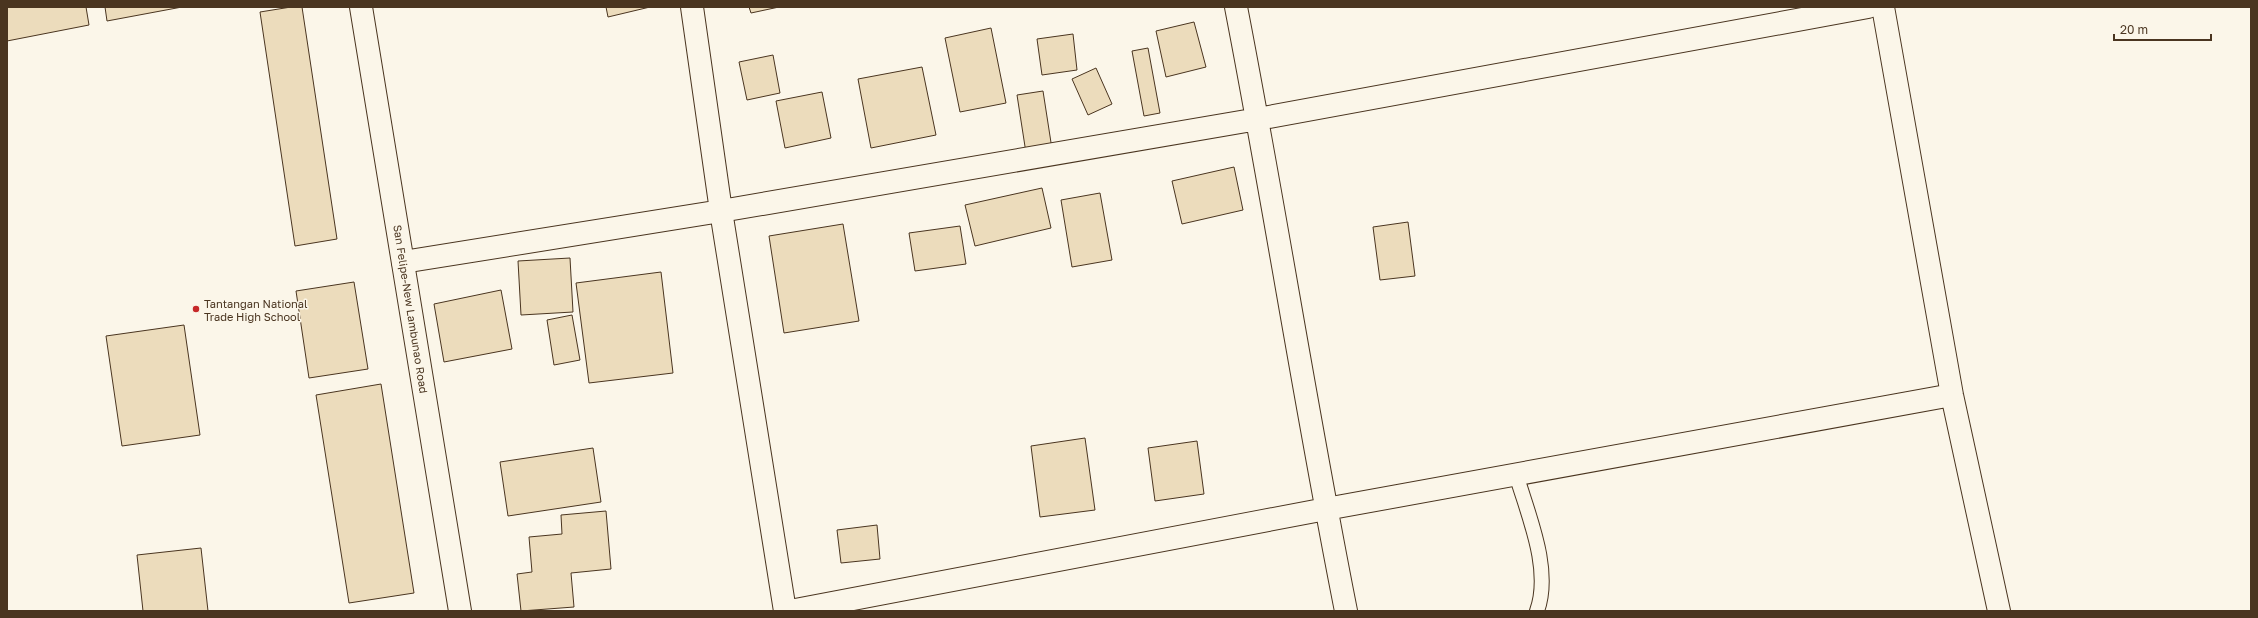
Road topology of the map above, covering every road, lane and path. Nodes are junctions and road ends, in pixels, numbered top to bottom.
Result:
1 (361, 7) edge
2 (692, 7) edge
3 (1236, 7) edge
4 (1868, 7) edge
5 (1883, 7) edge
6 (1258, 119) junction
7 (721, 211) junction
8 (403, 262) junction
9 (1952, 395) junction
10 (1516, 474) junction
11 (1326, 509) junction
12 (460, 611) edge
13 (785, 611) edge
14 (790, 611) edge
15 (1346, 611) edge
16 (1537, 611) edge
17 (1999, 611) edge

1 - 8 street, San Felipe-New Lambunao Road
2 - 7 street
3 - 6 street
4 - 6 street
5 - 9 street
6 - 7 street
6 - 11 street
7 - 8 street
7 - 13 street
8 - 12 street, San Felipe-New Lambunao Road
9 - 10 street
9 - 17 street
10 - 11 street
10 - 16 lane
11 - 14 street
11 - 15 street

